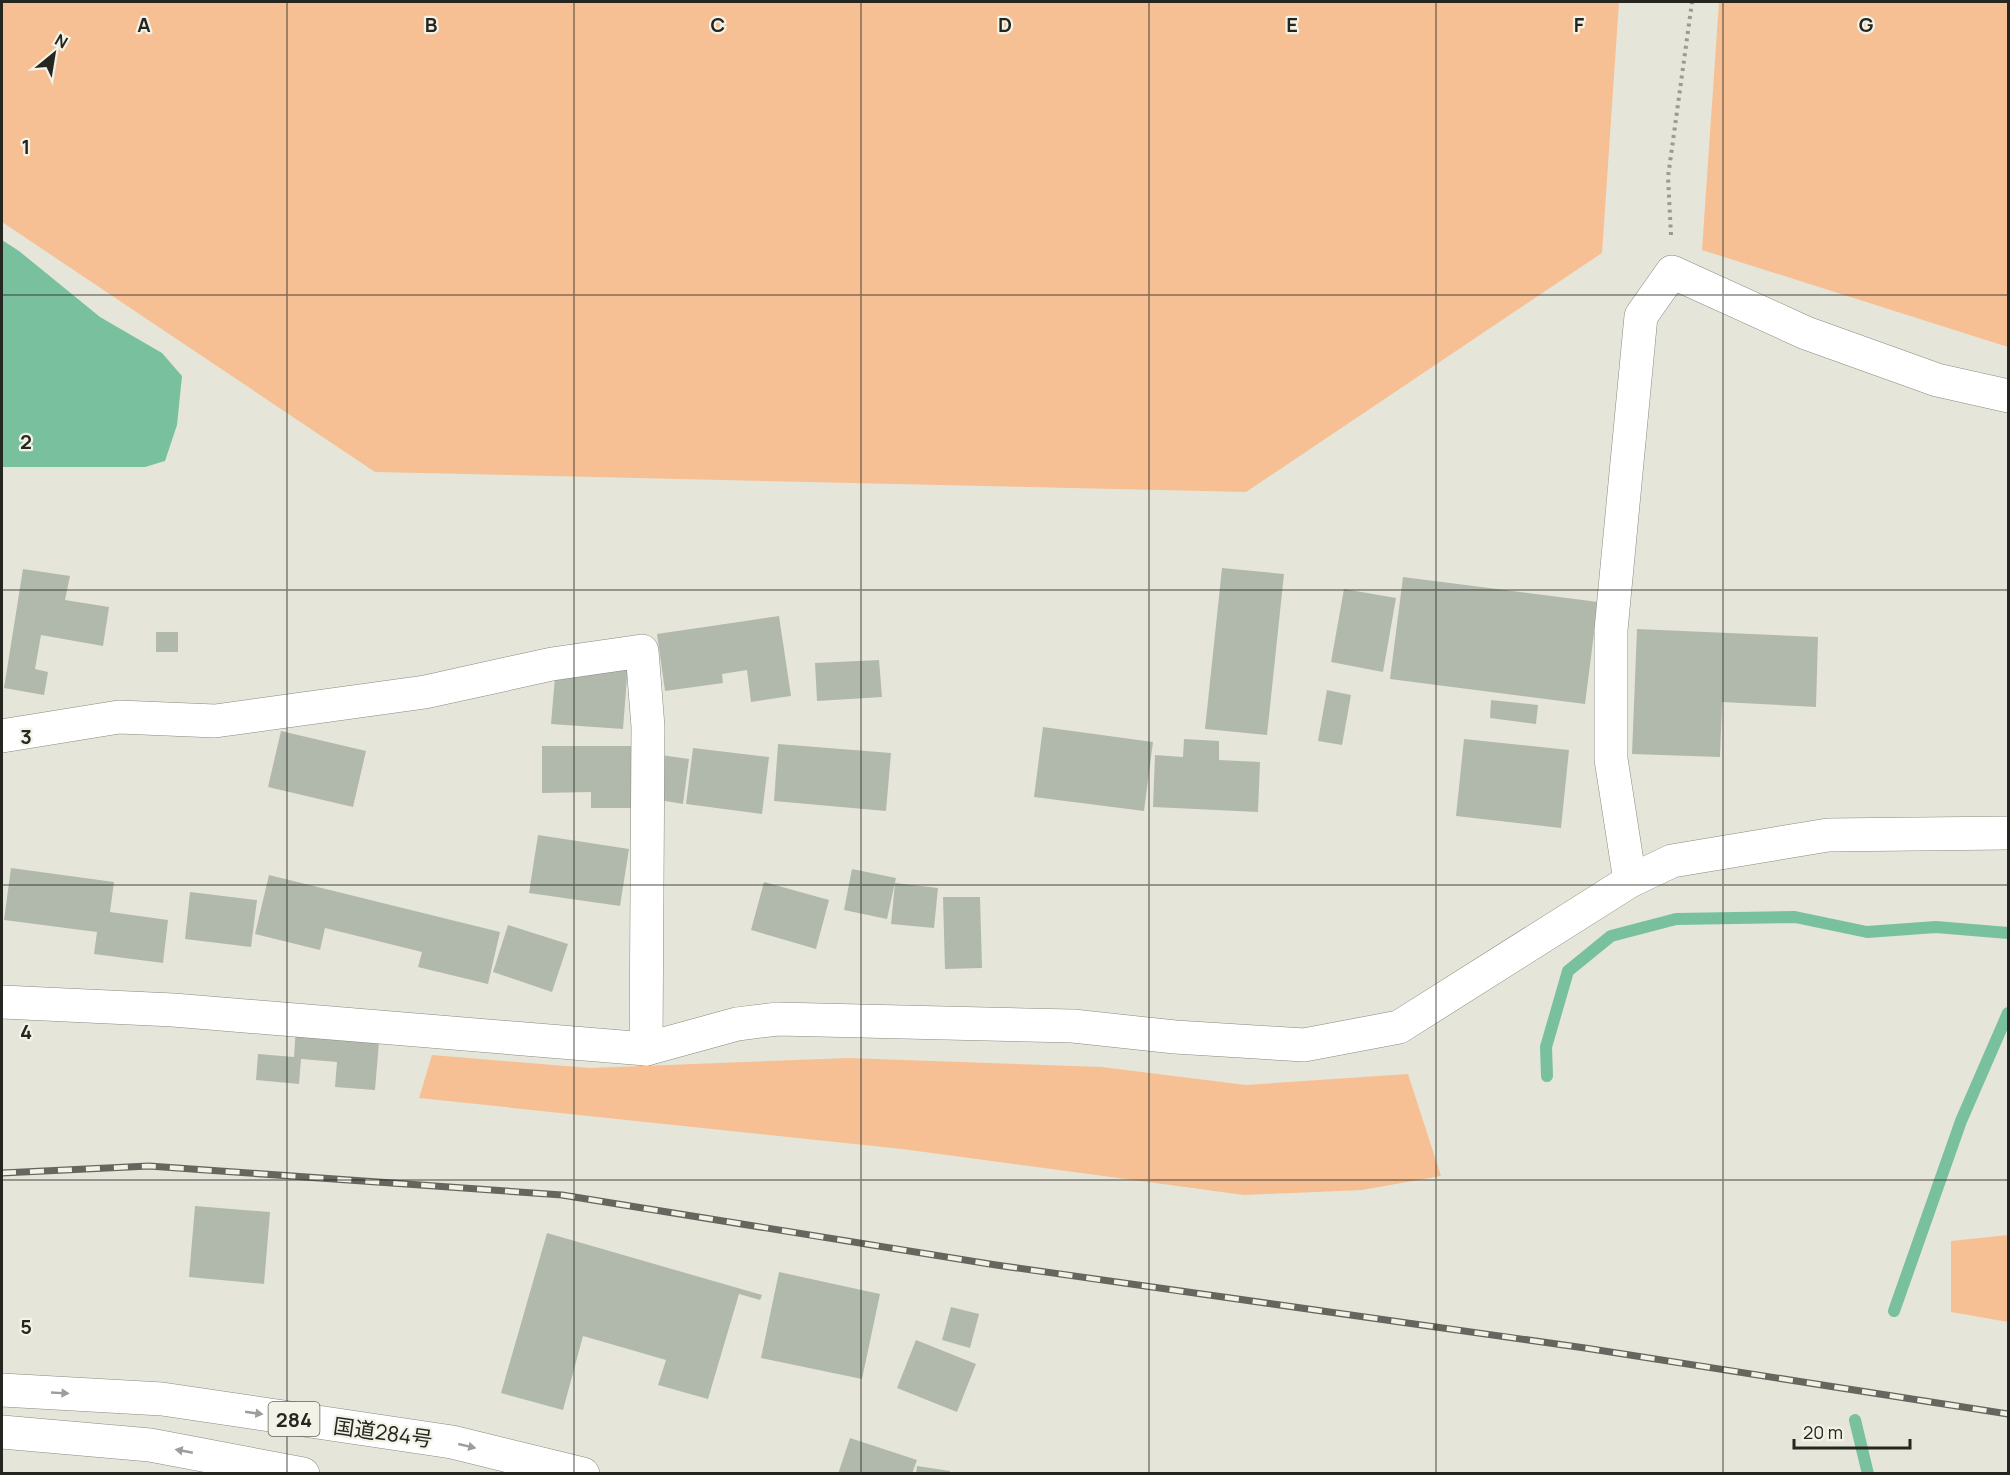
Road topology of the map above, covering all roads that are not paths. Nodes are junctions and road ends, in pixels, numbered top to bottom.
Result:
1 (2008, 396) edge
2 (2, 736) edge
3 (2008, 833) edge
4 (1630, 881) junction
5 (2, 1002) edge
6 (646, 1049) junction
7 (2, 1390) edge
8 (2, 1432) edge
9 (303, 1473) edge
10 (583, 1473) edge

1 - 4 main road
2 - 6 main road
3 - 4 main road
4 - 6 main road
5 - 6 main road
7 -> 10 main road, 国道284号 / 284
9 -> 8 main road, 284

